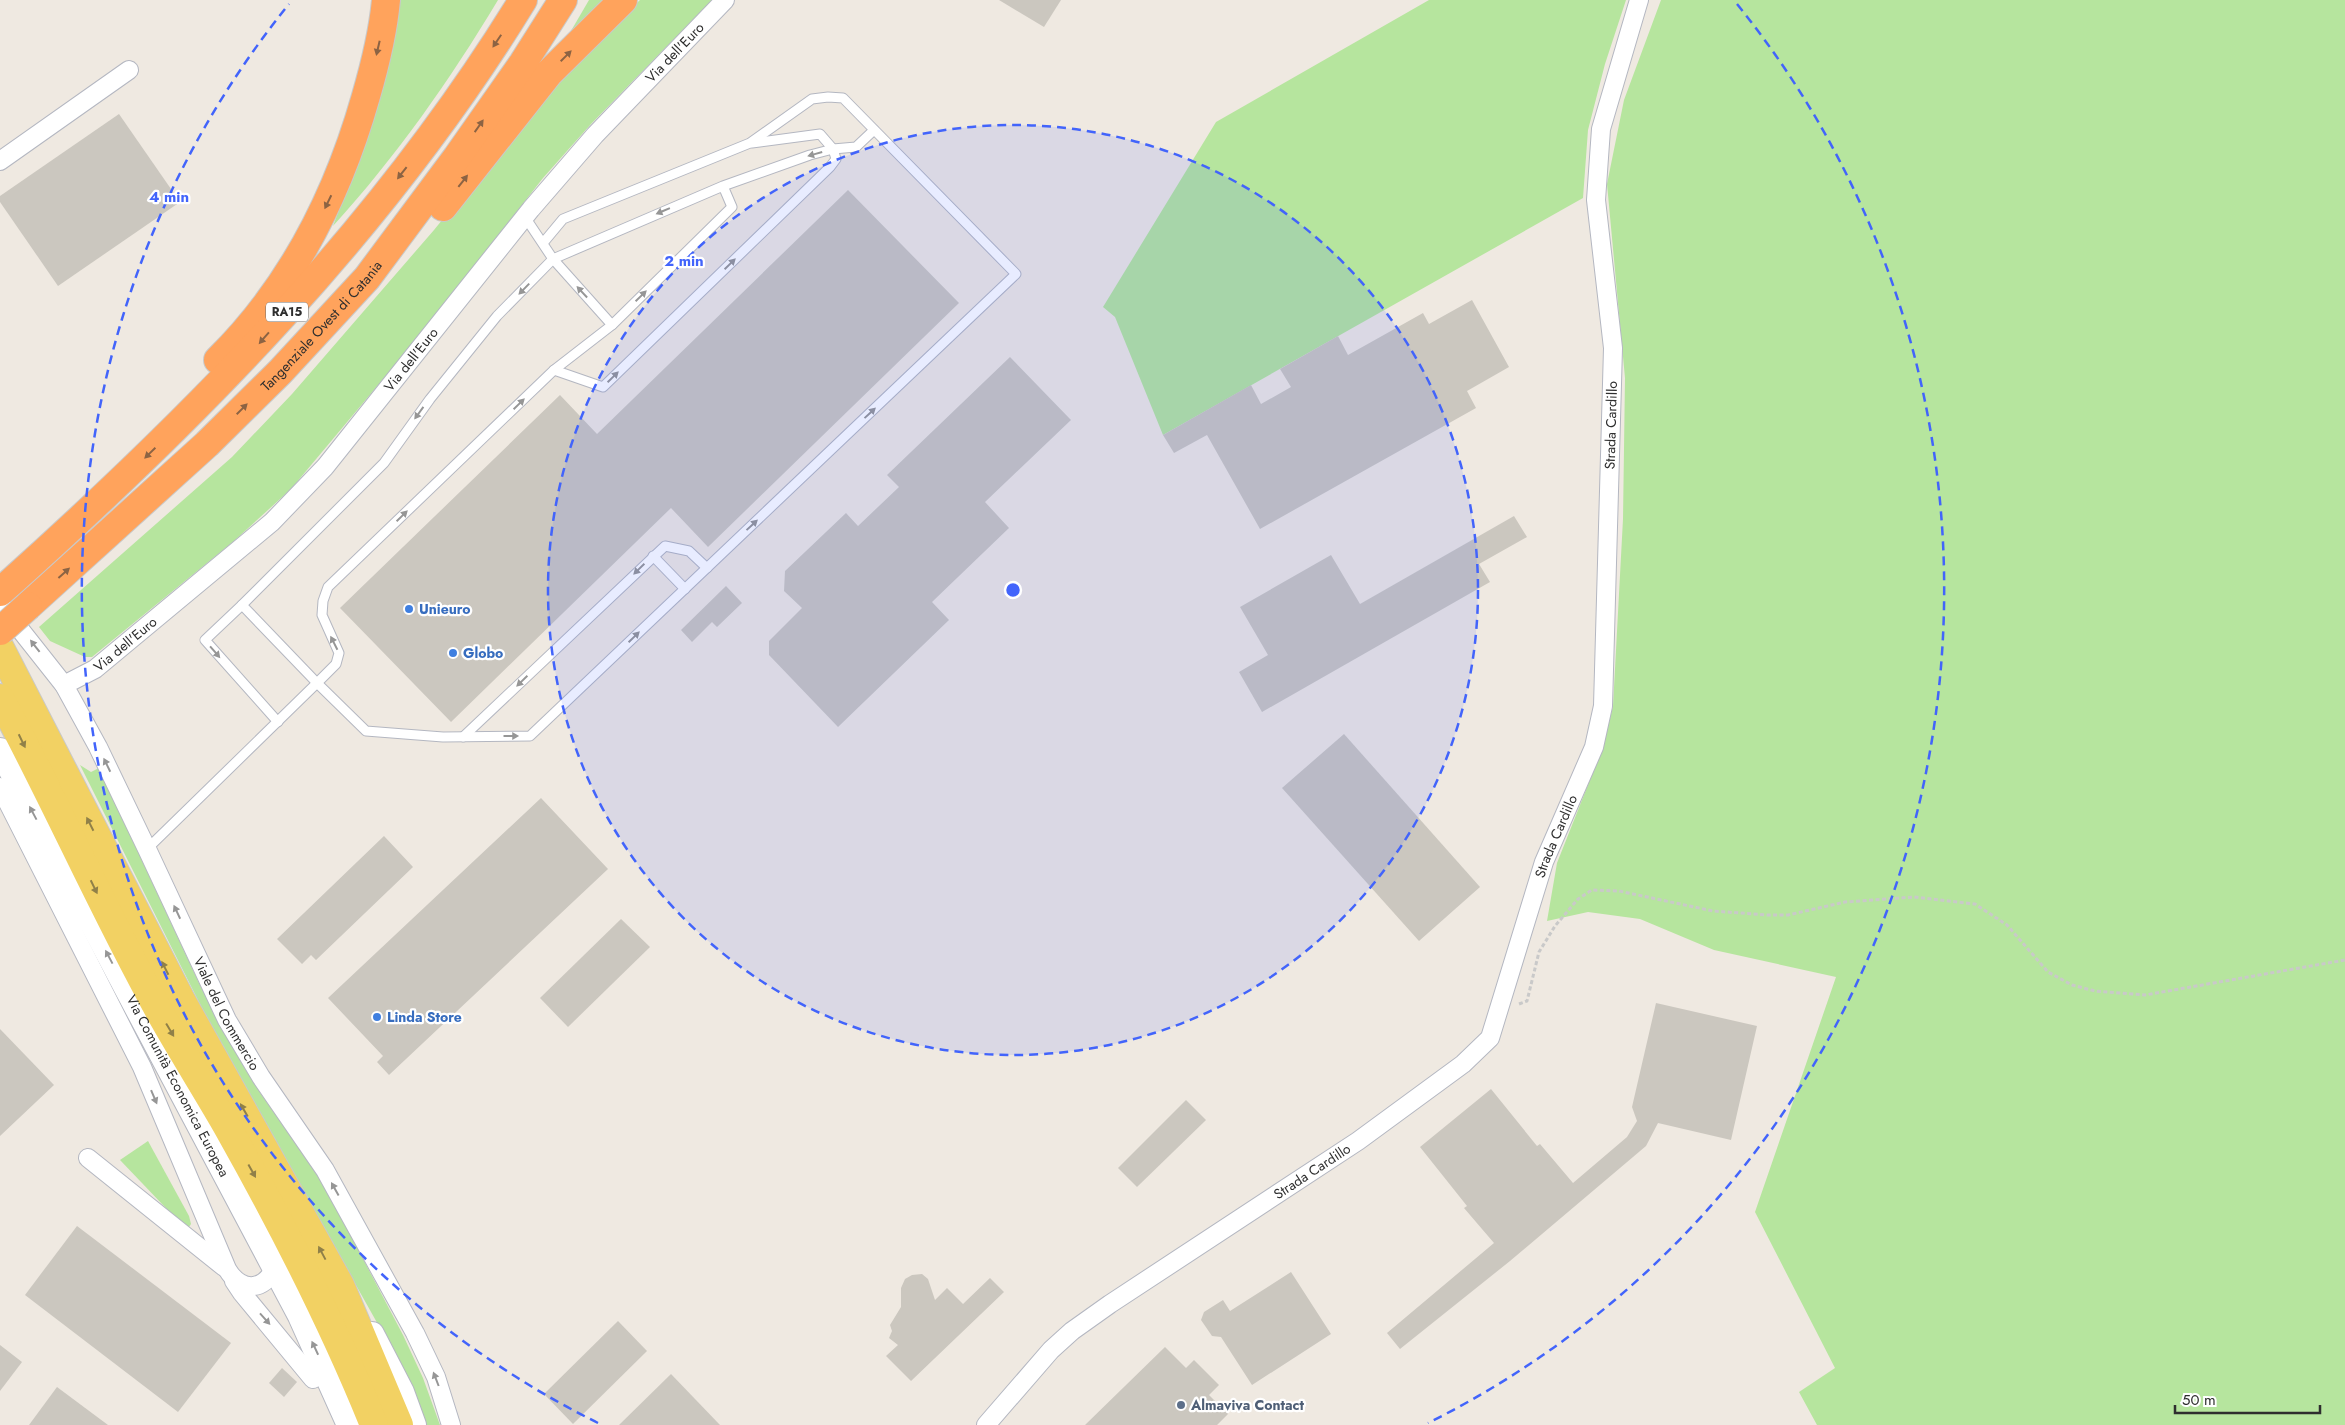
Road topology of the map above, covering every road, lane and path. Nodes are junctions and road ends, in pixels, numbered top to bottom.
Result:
1 (386, 0) edge
2 (523, 0) edge
3 (563, 0) edge
4 (623, 0) edge
5 (725, 0) edge
6 (1639, 0) edge
7 (129, 70) dead end
8 (874, 130) junction
9 (750, 143) junction
10 (833, 149) junction
11 (0, 161) edge
12 (723, 186) junction
13 (524, 217) junction
14 (543, 243) junction
15 (553, 259) junction
16 (368, 278) junction
17 (612, 325) junction
18 (554, 370) junction
19 (653, 556) junction
20 (707, 568) junction
21 (685, 589) junction
22 (2, 594) edge
23 (242, 605) junction
24 (0, 630) edge
25 (0, 648) edge
26 (317, 683) junction
27 (64, 685) junction
28 (0, 698) edge
29 (278, 722) junction
30 (462, 737) junction
31 (0, 750) edge
32 (0, 787) edge
33 (148, 849) junction
34 (2345, 960) edge
35 (1499, 1010) junction
36 (88, 1158) dead end
37 (275, 1268) junction
38 (230, 1275) junction
39 (340, 1285) junction
40 (326, 1372) junction
41 (349, 1425) edge
42 (374, 1425) edge
43 (399, 1425) edge
44 (414, 1425) edge
45 (451, 1425) edge
46 (986, 1425) edge

1 -> 22 highway
2 -> 22 highway, RA15
16 -> 3 highway, Tangenziale Ovest di Catania / RA15
16 -> 4 highway
5 - 13 street, Via dell'Euro
6 - 35 street, Strada Cardillo
7 - 11 street
8 - 9 lane
8 - 10 lane
20 -> 8 lane
9 - 10 lane
9 - 14 lane
10 -> 12 lane
18 -> 10 lane
12 -> 15 lane
17 -> 12 lane
13 - 14 lane
13 - 27 street, Via dell'Euro
14 - 15 lane
17 -> 15 lane
15 -> 23 lane
24 -> 16 highway, Tangenziale Ovest di Catania / RA15, bridge
17 - 18 lane
26 -> 18 lane
19 - 20 lane
19 - 21 lane
19 -> 30 lane
20 - 21 lane
30 -> 21 lane
27 -> 22 street, Viale del Commercio
23 - 26 lane
23 -> 29 lane
39 -> 25 main road
26 - 29 lane
26 - 30 lane
33 -> 27 street, Viale del Commercio
28 -> 42 main road
29 - 33 lane
37 -> 31 street, Via Comunità Economica Europea
32 -> 38 street
45 -> 33 street, Viale del Commercio
34 - 35 path
35 - 46 street, Strada Cardillo
36 - 38 street
37 - 38 street
40 -> 37 street, Via Comunità Economica Europea
38 -> 40 street
39 - 43 main road
39 - 44 street
40 - 41 street, Via Comunità Economica Europea

